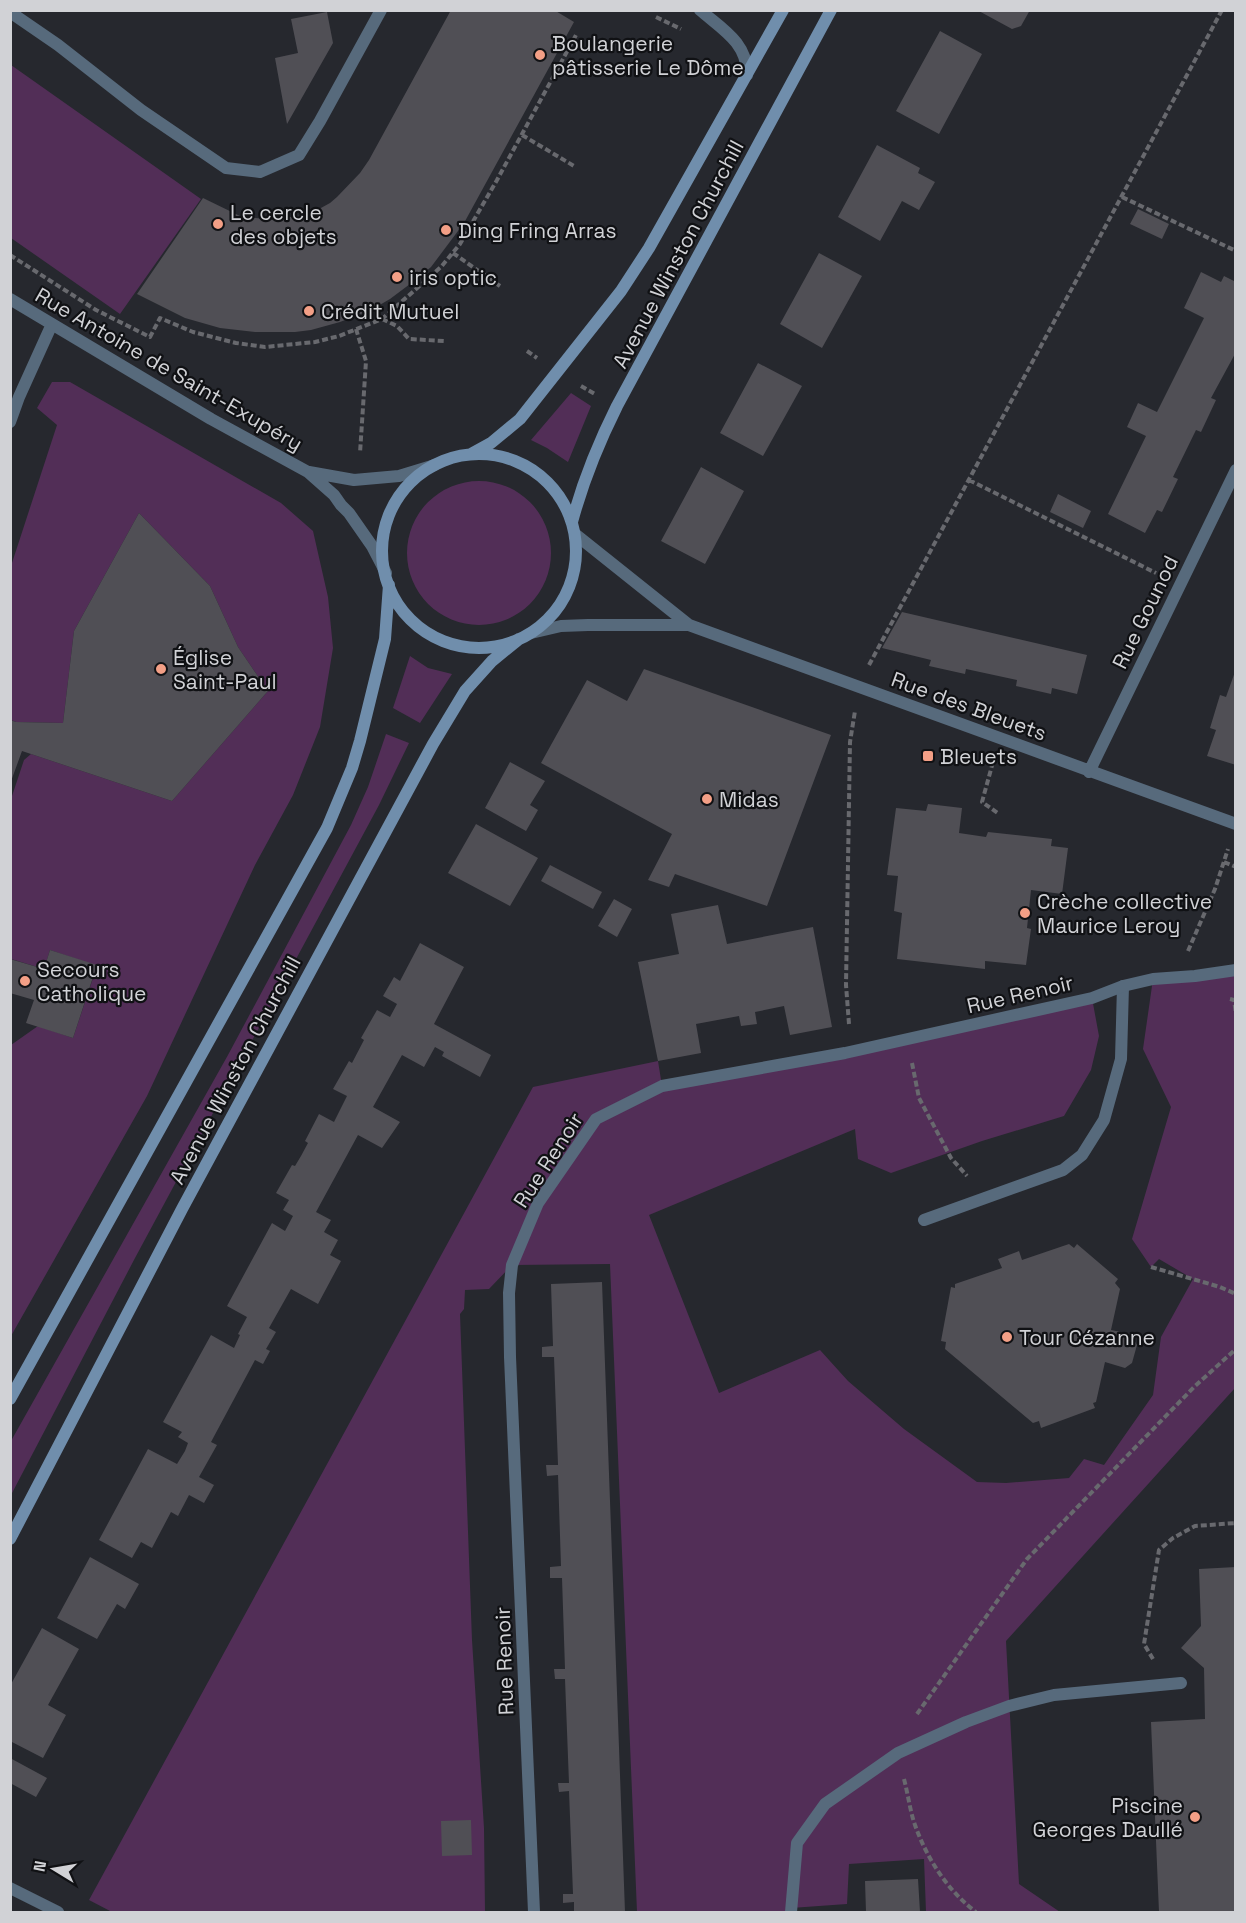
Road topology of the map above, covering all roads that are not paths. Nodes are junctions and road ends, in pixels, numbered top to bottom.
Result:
1 (381, 10) edge
2 (700, 10) edge
3 (783, 10) edge
4 (831, 10) edge
5 (10, 12) edge
6 (747, 75) junction
7 (10, 299) edge
8 (52, 324) junction
9 (10, 422) edge
10 (467, 455) junction
11 (435, 465) junction
12 (1236, 470) edge
13 (308, 472) junction
14 (573, 528) junction
15 (387, 579) junction
16 (689, 625) junction
17 (525, 636) junction
18 (1089, 772) junction
19 (1234, 824) edge
20 (1236, 970) edge
21 (1123, 986) junction
22 (924, 1220) dead end
23 (15, 1387) edge
24 (10, 1399) edge
25 (10, 1539) edge
26 (1181, 1683) dead end
27 (10, 1888) edge
28 (58, 1912) edge
29 (534, 1912) edge
30 (791, 1912) edge

1 - 5 street
2 - 6 street
3 - 6 main road, Avenue Winston Churchill
4 - 14 main road, Avenue Winston Churchill
6 - 10 main road, Avenue Winston Churchill
7 - 8 street, Rue Antoine de Saint-Exupéry
8 - 9 street
8 - 13 street, Rue Antoine de Saint-Exupéry
10 - 11 main road
10 - 14 main road
11 - 13 street
11 - 15 main road
12 - 18 street, Rue Gounod
13 - 15 street
14 - 16 street, Rue des Bleuets
14 - 17 main road
15 - 17 main road
15 - 23 main road, Avenue Winston Churchill
16 - 17 street, Rue des Bleuets
16 - 18 street, Rue des Bleuets
17 - 25 main road, Avenue Winston Churchill
18 - 19 street, Rue des Bleuets
20 - 21 street, Rue Renoir
21 - 22 street
21 - 29 street, Rue Renoir
23 - 24 main road, Avenue Winston Churchill
26 - 30 street
27 - 28 street

